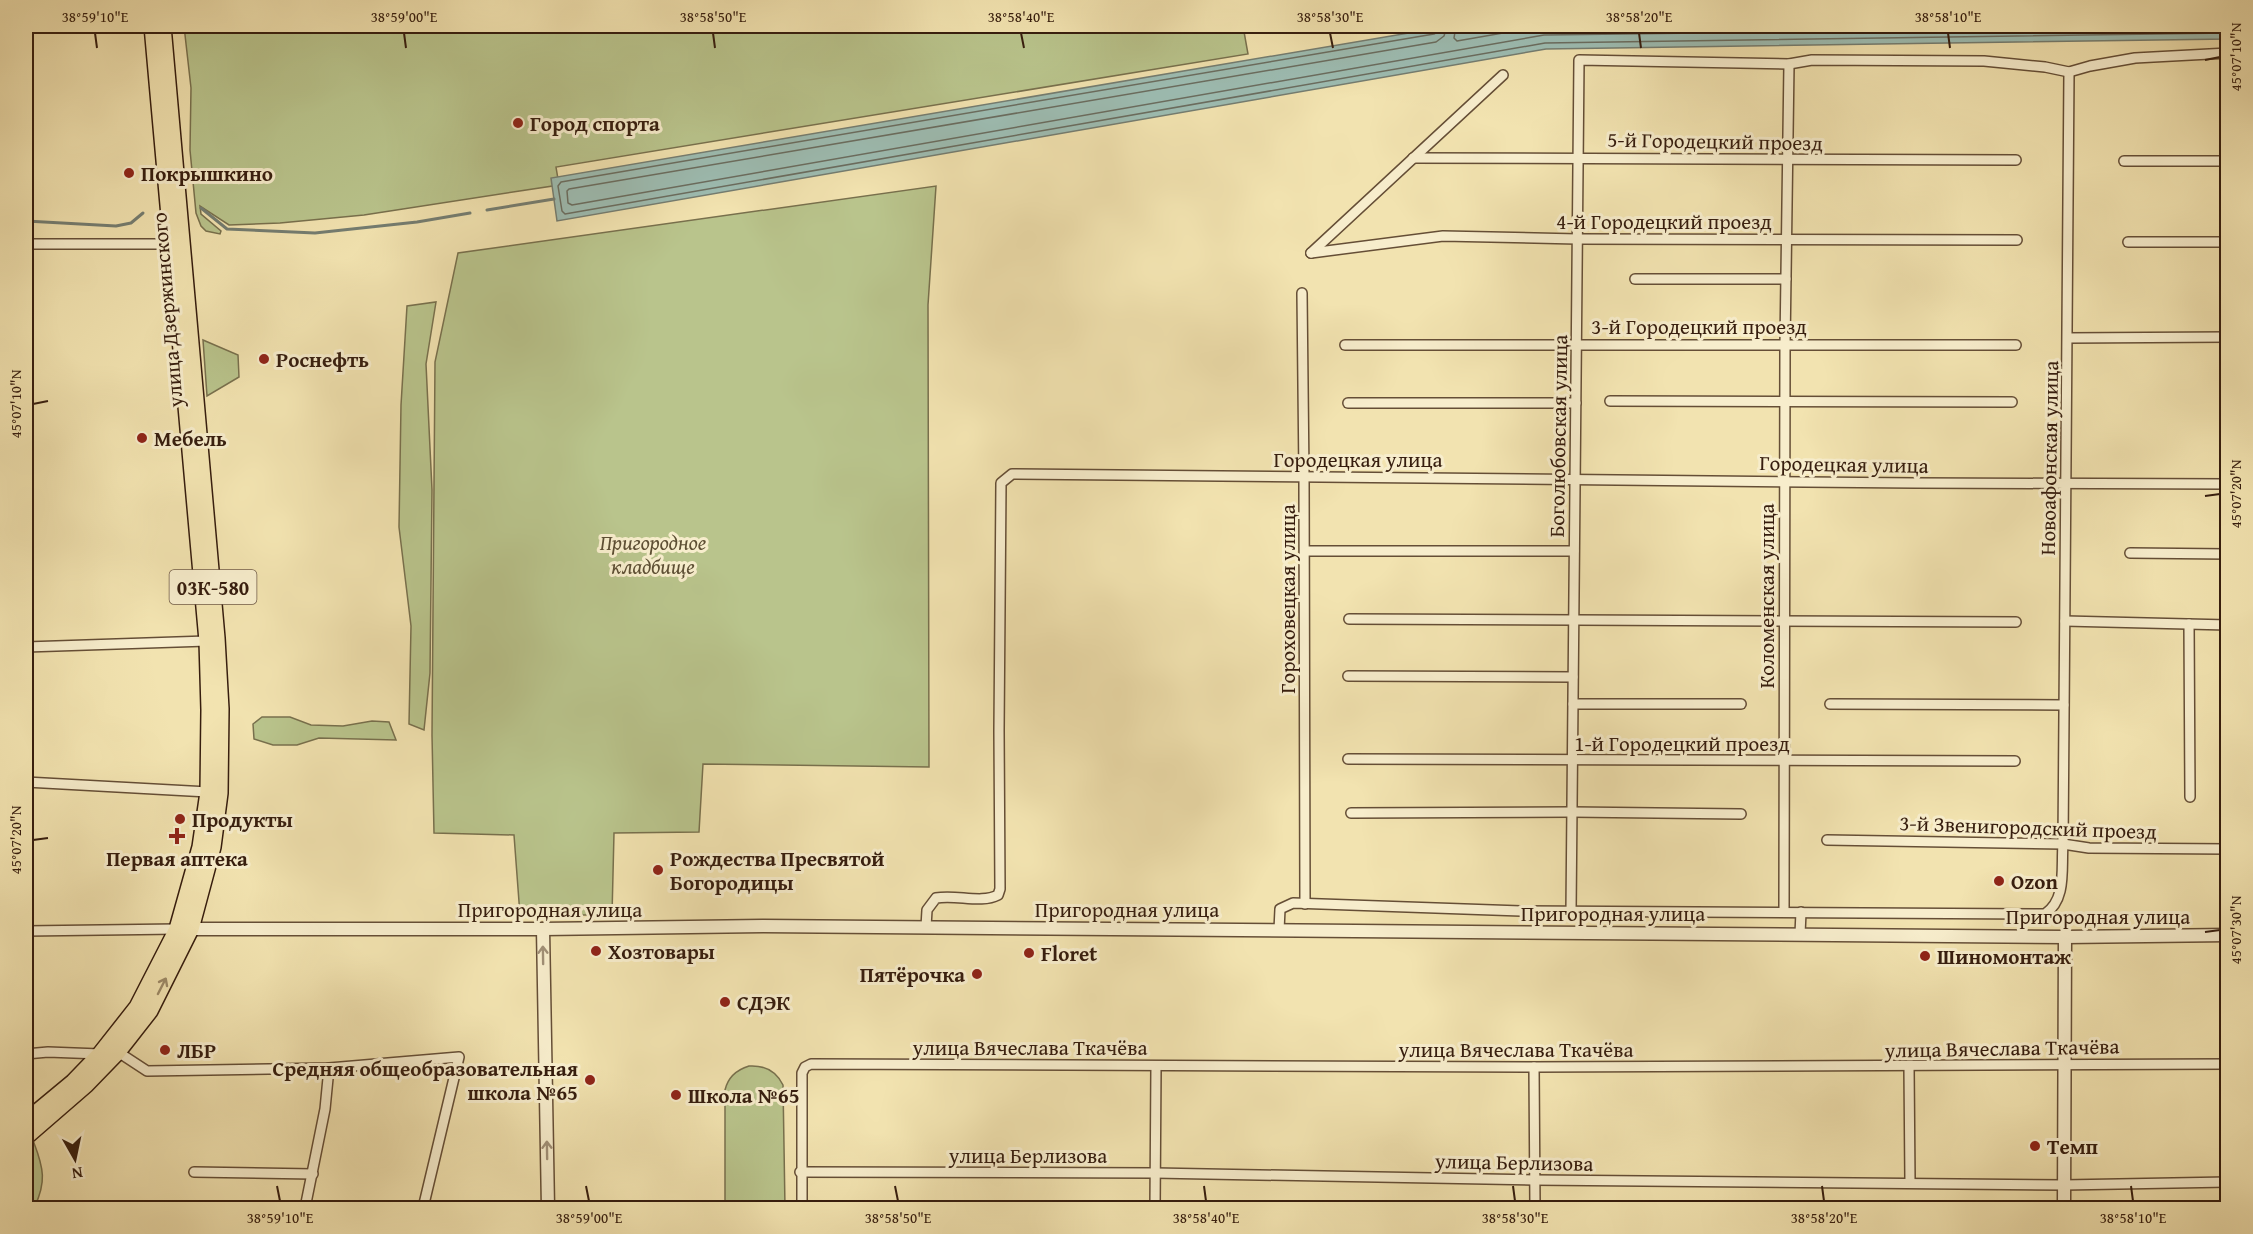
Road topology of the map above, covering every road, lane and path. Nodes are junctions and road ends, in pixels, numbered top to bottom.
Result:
1 (152, 26) edge
2 (163, 26) edge
3 (2228, 53) edge
4 (1789, 64) junction
5 (2069, 72) junction
6 (1503, 75) dead end
7 (1413, 158) junction
8 (1578, 158) junction
9 (2016, 160) dead end
10 (1788, 161) junction
11 (2124, 161) dead end
12 (2228, 161) edge
13 (1577, 239) junction
14 (1786, 240) junction
15 (2017, 240) dead end
16 (2128, 242) dead end
17 (2228, 242) edge
18 (26, 244) edge
19 (176, 244) junction
20 (1635, 279) dead end
21 (1785, 279) junction
22 (1302, 293) dead end
23 (2228, 337) edge
24 (2068, 338) junction
25 (1576, 344) junction
26 (1345, 345) dead end
27 (1785, 345) junction
28 (2016, 345) dead end
29 (1610, 401) dead end
30 (1785, 401) junction
31 (2012, 402) dead end
32 (1348, 403) dead end
33 (1576, 403) junction
34 (1304, 477) junction
35 (1575, 478) junction
36 (1785, 480) junction
37 (2066, 483) junction
38 (2228, 484) edge
39 (1305, 551) junction
40 (1574, 551) junction
41 (2130, 552) dead end
42 (2228, 554) edge
43 (1349, 619) dead end
44 (1574, 620) junction
45 (2065, 621) junction
46 (1784, 622) junction
47 (2016, 622) dead end
48 (2189, 624) junction
49 (2228, 625) edge
50 (207, 641) junction
51 (26, 647) edge
52 (1348, 676) dead end
53 (1573, 677) junction
54 (1573, 704) junction
55 (1741, 704) dead end
56 (1830, 704) dead end
57 (2064, 705) junction
58 (1348, 759) dead end
59 (1784, 760) junction
60 (1572, 761) junction
61 (2015, 761) dead end
62 (26, 782) edge
63 (208, 792) junction
64 (2190, 797) dead end
65 (1572, 812) junction
66 (1351, 813) dead end
67 (1740, 814) dead end
68 (1827, 840) dead end
69 (2063, 844) junction
70 (2228, 849) edge
71 (1305, 904) junction
72 (1521, 911) junction
73 (1571, 912) junction
74 (1784, 912) junction
75 (1801, 912) junction
76 (926, 927) junction
77 (184, 929) junction
78 (543, 929) junction
79 (1279, 930) junction
80 (26, 931) edge
81 (1521, 932) junction
82 (1800, 934) junction
83 (2228, 935) edge
84 (2065, 936) junction
85 (118, 1052) junction
86 (26, 1054) edge
87 (100, 1054) junction
88 (2065, 1064) junction
89 (2228, 1064) edge
90 (1156, 1066) junction
91 (1534, 1067) junction
92 (1909, 1067) junction
93 (329, 1068) junction
94 (26, 1121) edge
95 (26, 1137) edge
96 (194, 1172) dead end
97 (800, 1172) junction
98 (1155, 1173) junction
99 (313, 1174) junction
100 (1534, 1180) junction
101 (1910, 1182) junction
102 (2228, 1182) edge
103 (2064, 1185) junction
104 (305, 1209) edge
105 (423, 1209) edge
106 (548, 1209) edge
107 (801, 1209) edge
108 (1155, 1209) edge
109 (1534, 1209) edge
110 (2064, 1209) edge

1 - 19 main road, улица Дзержинского / 03К-580
2 - 19 main road, улица Дзержинского / 03К-580
3 - 5 street
4 - 5 street
4 - 8 street, Боголюбовская улица
4 - 10 street, Коломенская улица
5 - 24 street, Новоафонская улица
6 - 7 street
7 - 8 street, 5-й Городецкий проезд
7 - 13 street, 4-й Городецкий проезд
8 - 10 street, 5-й Городецкий проезд
8 - 13 street, Боголюбовская улица
9 - 10 street, 5-й Городецкий проезд
10 - 14 street, Коломенская улица
11 - 12 street
13 - 14 street, 4-й Городецкий проезд
13 - 25 street, Боголюбовская улица
14 - 15 street, 4-й Городецкий проезд
14 - 21 street, Коломенская улица
16 - 17 street
18 - 19 street
19 - 50 main road, улица Дзержинского / 03К-580
19 - 77 main road, улица Дзержинского / 03К-580
20 - 21 street
21 - 27 street, Коломенская улица
22 - 34 street, Гороховецкая улица
23 - 24 street
24 - 37 street, Новоафонская улица
25 - 26 street, 3-й Городецкий проезд
25 - 27 street, 3-й Городецкий проезд
25 - 33 street, Боголюбовская улица
27 - 28 street, 3-й Городецкий проезд
27 - 30 street, Коломенская улица
29 - 30 street
30 - 31 street
30 - 36 street, Коломенская улица
32 - 33 street
33 - 35 street, Боголюбовская улица
34 - 35 street, Городецкая улица
34 - 39 street, Гороховецкая улица
34 - 76 street, Городецкая улица
35 - 36 street, Городецкая улица
35 - 40 street, Боголюбовская улица
36 - 37 street, Городецкая улица
36 - 46 street, Коломенская улица
37 - 38 street, Городецкая улица
37 - 45 street, Новоафонская улица
39 - 40 street
39 - 71 street, Гороховецкая улица
40 - 44 street, Боголюбовская улица
41 - 42 street
43 - 44 street
44 - 46 street
44 - 53 street, Боголюбовская улица
45 - 48 street
45 - 57 street, Новоафонская улица
46 - 47 street
46 - 59 street, Коломенская улица
48 - 49 street
48 - 64 street
50 - 51 street
50 - 63 main road, улица Дзержинского / 03К-580
52 - 53 street
53 - 54 street, Боголюбовская улица
54 - 55 street
54 - 60 street, Боголюбовская улица
56 - 57 street
57 - 69 street, Новоафонская улица
58 - 60 street, 1-й Городецкий проезд
59 - 60 street, 1-й Городецкий проезд
59 - 61 street, 1-й Городецкий проезд
59 - 74 street, Коломенская улица
60 - 65 street, Боголюбовская улица
62 - 63 street
63 - 77 main road, улица Дзержинского / 03К-580
65 - 66 street
65 - 67 street
65 - 73 street, Боголюбовская улица
68 - 69 street, 3-й Звенигородский проезд
69 - 70 street, 3-й Звенигородский проезд
69 - 75 street, Новоафонская улица
71 - 72 street, Новоафонская улица
71 - 79 street
72 - 73 street, Новоафонская улица
72 - 81 street
73 - 74 street, Новоафонская улица
74 - 75 street, Новоафонская улица
75 - 82 street
76 - 78 street, Пригородная улица
76 - 79 street, Пригородная улица
77 - 78 street, Пригородная улица
77 - 80 street, Пригородная улица
85 -> 77 main road, улица Дзержинского / 03К-580
77 - 87 main road, улица Дзержинского / 03К-580
106 -> 78 street
79 - 81 street, Пригородная улица
81 - 82 street, Пригородная улица
82 - 84 street, Пригородная улица
83 - 84 street, Пригородная улица
84 - 88 street
85 - 93 street
85 - 95 main road, улица Дзержинского / 03К-580
86 - 87 street
87 - 94 main road, улица Дзержинского / 03К-580
88 - 89 street, улица Вячеслава Ткачёва
88 - 92 street, улица Вячеслава Ткачёва
88 - 103 street
90 - 91 street, улица Вячеслава Ткачёва
90 - 97 street, улица Вячеслава Ткачёва
90 - 98 street
91 - 92 street, улица Вячеслава Ткачёва
91 - 100 street
92 - 101 street
93 - 99 street
93 - 105 street
96 - 99 street
97 - 98 street, улица Берлизова
97 - 107 street
98 - 100 street, улица Берлизова
98 - 108 street
99 - 104 street
100 - 101 street, улица Берлизова
100 - 109 street
101 - 103 street, улица Берлизова
102 - 103 street, улица Берлизова
103 - 110 street

